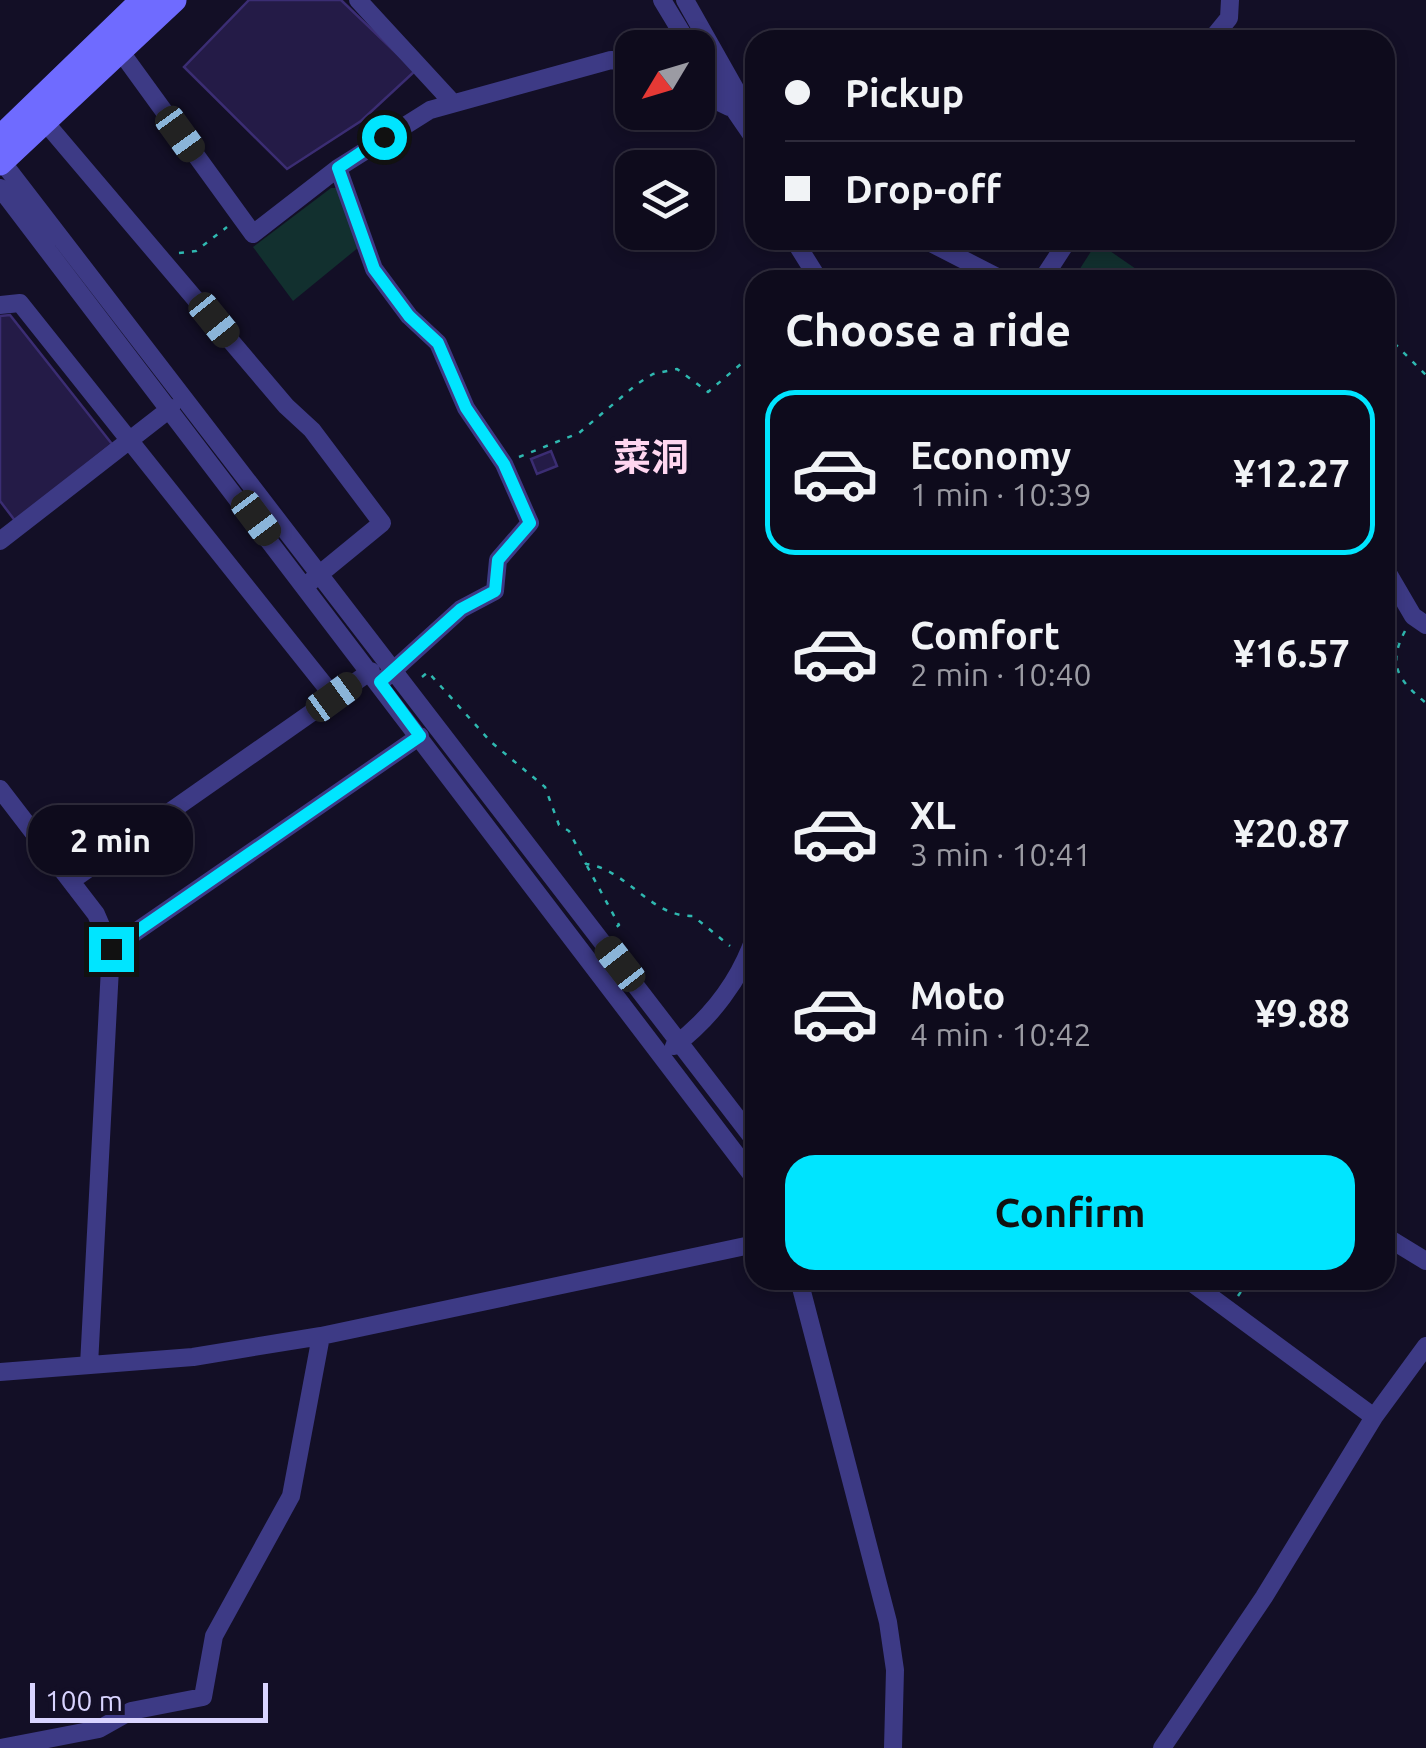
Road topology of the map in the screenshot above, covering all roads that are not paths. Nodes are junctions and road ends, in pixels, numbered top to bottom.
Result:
1 (143, 0) edge
2 (174, 0) edge
3 (358, 0) edge
4 (662, 0) edge
5 (685, 0) edge
6 (1230, 0) edge
7 (681, 30) edge
8 (1219, 30) edge
9 (120, 52) junction
10 (615, 60) edge
11 (715, 78) edge
12 (715, 97) edge
13 (453, 102) junction
14 (736, 103) junction
15 (745, 113) edge
16 (745, 121) edge
17 (45, 122) junction
18 (0, 155) edge
19 (338, 168) junction
20 (0, 188) edge
21 (944, 250) edge
22 (984, 270) edge
23 (0, 305) edge
24 (171, 408) junction
25 (130, 439) junction
26 (0, 541) edge
27 (312, 580) junction
28 (1395, 584) edge
29 (1419, 621) edge
30 (381, 675) junction
31 (334, 697) junction
32 (420, 736) junction
33 (0, 788) edge
34 (71, 881) junction
35 (111, 949) junction
36 (745, 963) edge
37 (680, 1040) junction
38 (661, 1055) junction
39 (745, 1128) edge
40 (745, 1166) edge
41 (1395, 1242) edge
42 (745, 1246) edge
43 (1426, 1260) edge
44 (801, 1290) edge
45 (1201, 1290) edge
46 (320, 1336) junction
47 (1426, 1346) edge
48 (89, 1365) junction
49 (0, 1372) edge
50 (1374, 1418) junction
51 (2, 1748) edge
52 (893, 1748) edge
53 (1162, 1748) edge

1 - 18 street
2 - 9 street
3 - 13 street
4 - 7 street
5 - 14 street
6 - 8 street
9 - 17 street
9 - 19 street
10 - 13 street
11 - 14 street
12 - 14 street
13 - 19 street
14 - 15 street
14 - 16 street
17 - 18 street
17 - 27 street
18 - 27 street
19 - 30 street
20 - 24 street
21 - 22 street
23 - 25 street
24 - 25 street
24 - 27 street
25 - 26 street
25 - 31 street
27 - 30 street
28 - 29 street
30 - 31 street
30 - 32 street
30 - 37 street
31 - 34 street
32 - 35 street
32 - 38 street
33 - 34 street
34 - 35 street
35 - 48 street
36 - 37 street
37 - 38 street
37 - 39 street
38 - 40 street
41 - 43 street
42 - 46 street
44 - 52 street
45 - 50 street
46 - 48 street
46 - 51 street
47 - 50 street
48 - 49 street
50 - 53 street

